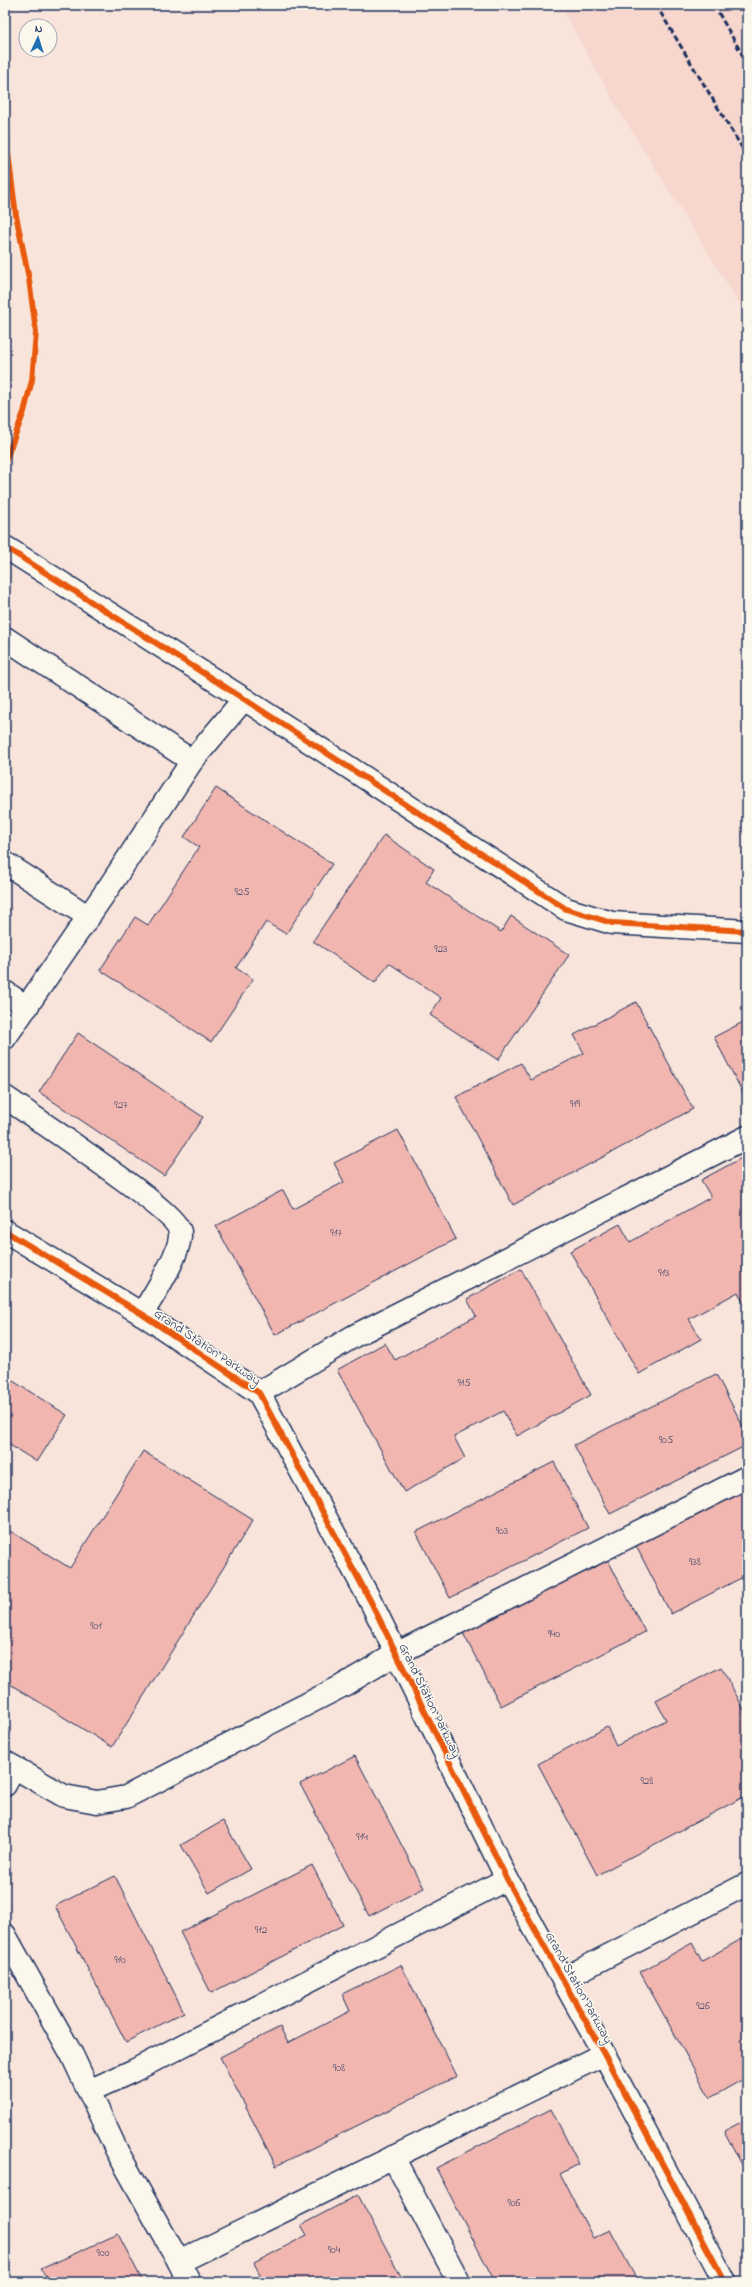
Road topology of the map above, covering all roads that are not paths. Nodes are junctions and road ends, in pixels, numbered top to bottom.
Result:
1 (5, 547) edge
2 (5, 638) edge
3 (244, 699) junction
4 (192, 761) junction
5 (5, 863) edge
6 (89, 917) junction
7 (747, 931) edge
8 (5, 992) edge
9 (27, 1007) junction
10 (5, 1038) edge
11 (5, 1097) edge
12 (747, 1138) edge
13 (5, 1231) edge
14 (142, 1314) junction
15 (259, 1393) junction
16 (747, 1477) edge
17 (396, 1654) junction
18 (8, 1771) edge
19 (506, 1879) junction
20 (747, 1884) edge
21 (5, 1935) edge
22 (563, 1979) junction
23 (604, 2054) junction
24 (89, 2091) junction
25 (393, 2157) junction
26 (179, 2262) junction
27 (189, 2282) edge
28 (459, 2282) edge
29 (725, 2282) edge

1 - 3 street
2 - 4 street
3 - 4 street
3 - 7 street
4 - 6 street
5 - 6 street
6 - 9 street
8 - 9 street
9 - 10 street
11 - 14 street
12 - 15 street
13 - 14 street, Grand Station Parkway
14 - 15 street, Grand Station Parkway
15 - 17 street, Grand Station Parkway
16 - 17 street
17 - 18 street
17 - 19 street, Grand Station Parkway
19 - 22 street, Grand Station Parkway
19 - 24 street
20 - 22 street
21 - 24 street
22 - 23 street, Grand Station Parkway
23 - 25 street
23 - 29 street, Grand Station Parkway
24 - 26 street
25 - 26 street
25 - 28 street
26 - 27 street

